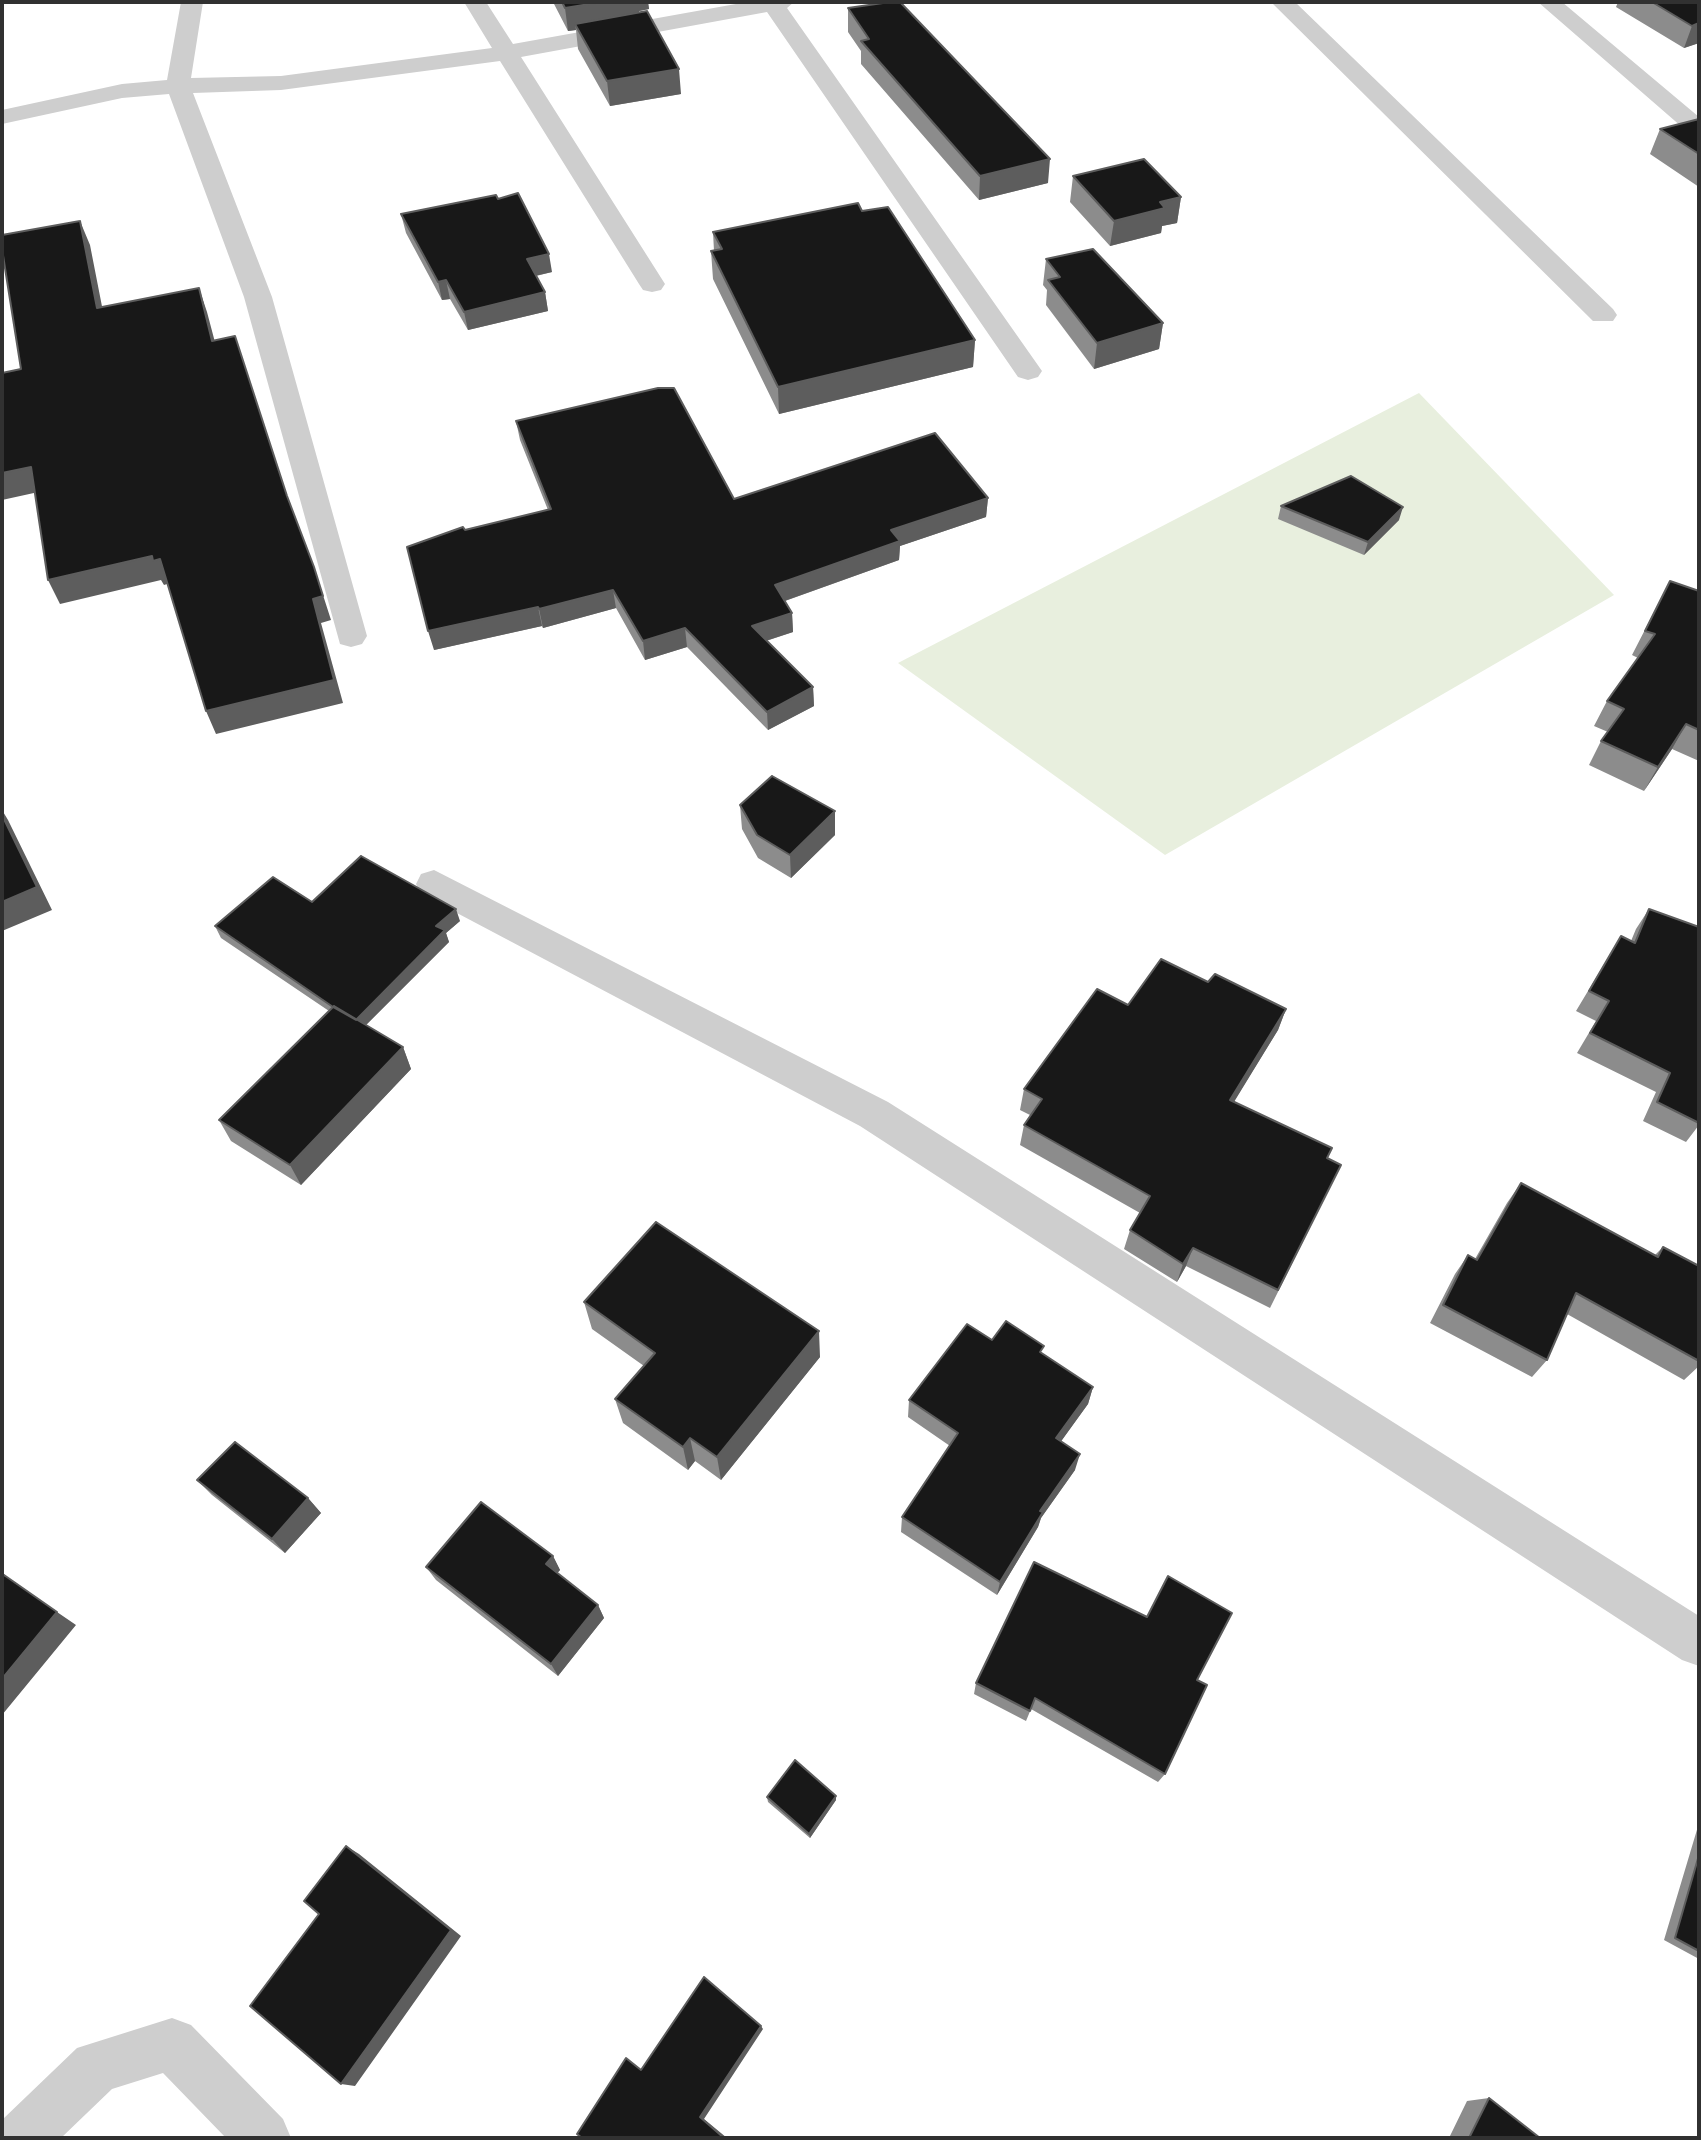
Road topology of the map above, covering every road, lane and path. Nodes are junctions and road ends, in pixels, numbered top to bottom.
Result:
1 (192, 2) edge
2 (475, 2) edge
3 (776, 2) edge
4 (1283, 2) edge
5 (1549, 2) edge
6 (505, 53) junction
7 (178, 86) junction
8 (2, 117) edge
9 (1699, 129) edge
10 (652, 284) dead end
11 (1603, 315) dead end
12 (1028, 371) dead end
13 (351, 636) dead end
14 (434, 884) dead end
15 (1699, 1643) edge
16 (23, 2138) edge
17 (264, 2138) edge

1 - 7 street
2 - 6 street
3 - 6 street
3 - 12 street
4 - 11 street
5 - 9 street
6 - 7 street
6 - 10 street
7 - 8 street
7 - 13 street
14 - 15 street
16 - 17 street

